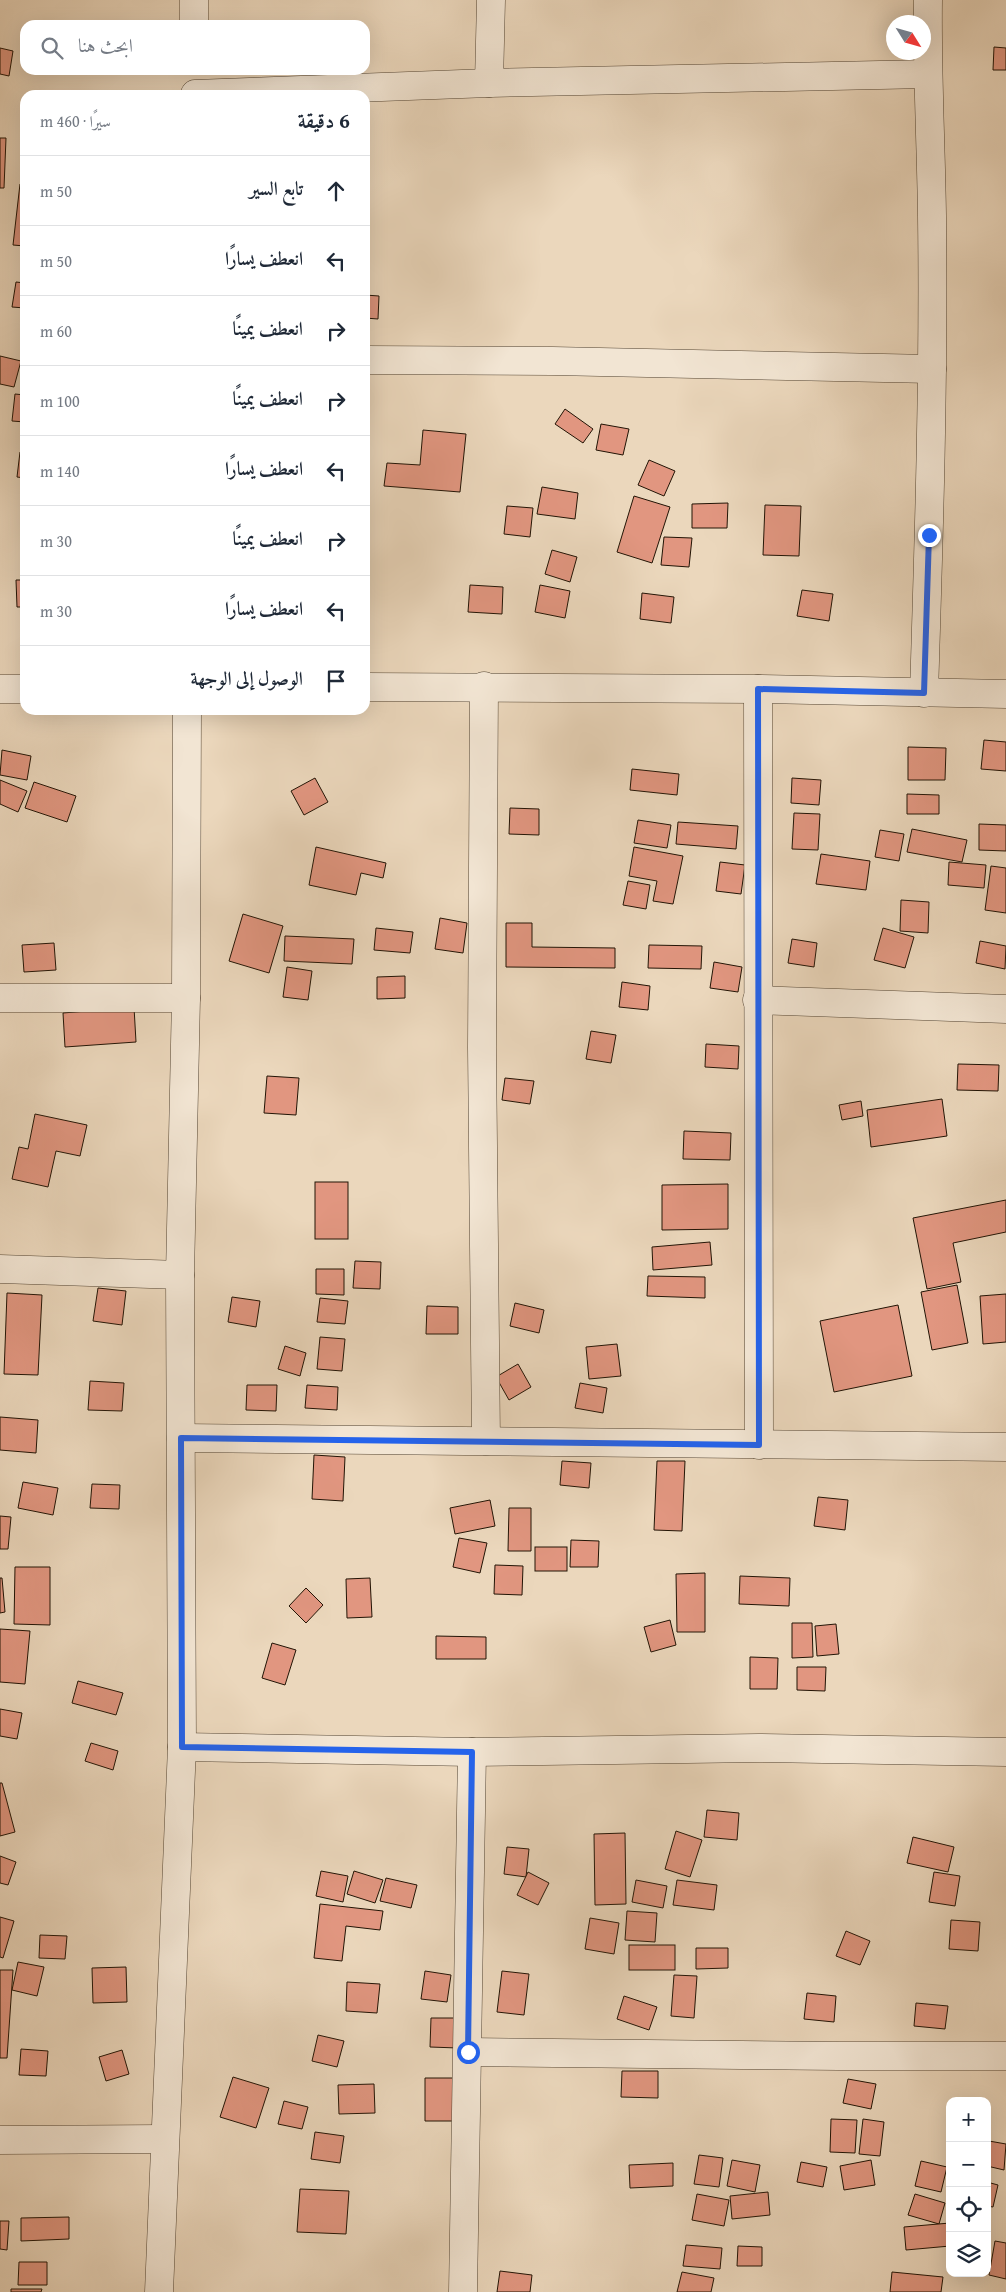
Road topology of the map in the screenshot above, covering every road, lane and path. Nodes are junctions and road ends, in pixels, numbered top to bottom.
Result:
1 (194, 0) edge
2 (491, 0) edge
3 (928, 0) edge
4 (194, 20) edge
5 (927, 74) junction
6 (490, 84) junction
7 (195, 86) edge
8 (370, 360) edge
9 (932, 369) junction
10 (484, 686) junction
11 (370, 687) edge
12 (0, 689) edge
13 (20, 689) edge
14 (758, 689) junction
15 (924, 693) junction
16 (1006, 694) edge
17 (187, 715) edge
18 (0, 998) edge
19 (186, 998) junction
20 (757, 1000) junction
21 (1006, 1008) edge
22 (0, 1269) edge
23 (180, 1275) junction
24 (181, 1438) junction
25 (486, 1441) junction
26 (759, 1445) junction
27 (1006, 1447) edge
28 (182, 1747) junction
29 (472, 1752) junction
30 (1006, 1752) edge
31 (468, 2052) junction
32 (1006, 2056) edge
33 (165, 2139) junction
34 (0, 2140) edge
35 (159, 2292) edge
36 (463, 2292) edge

1 - 4 street
2 - 6 street
3 - 5 street
5 - 6 street
5 - 9 street
6 - 7 street
8 - 9 street
9 - 15 street
10 - 11 street
10 - 14 street
10 - 25 street
12 - 13 street
14 - 15 street
14 - 20 street
15 - 16 street
17 - 19 street
18 - 19 street
19 - 23 street
20 - 21 street
20 - 26 street
22 - 23 street
23 - 24 street
24 - 25 street
24 - 28 street
25 - 26 street
26 - 27 street
28 - 29 street
28 - 33 street
29 - 30 street
29 - 31 street
31 - 32 street
31 - 36 street
33 - 34 street
33 - 35 street

